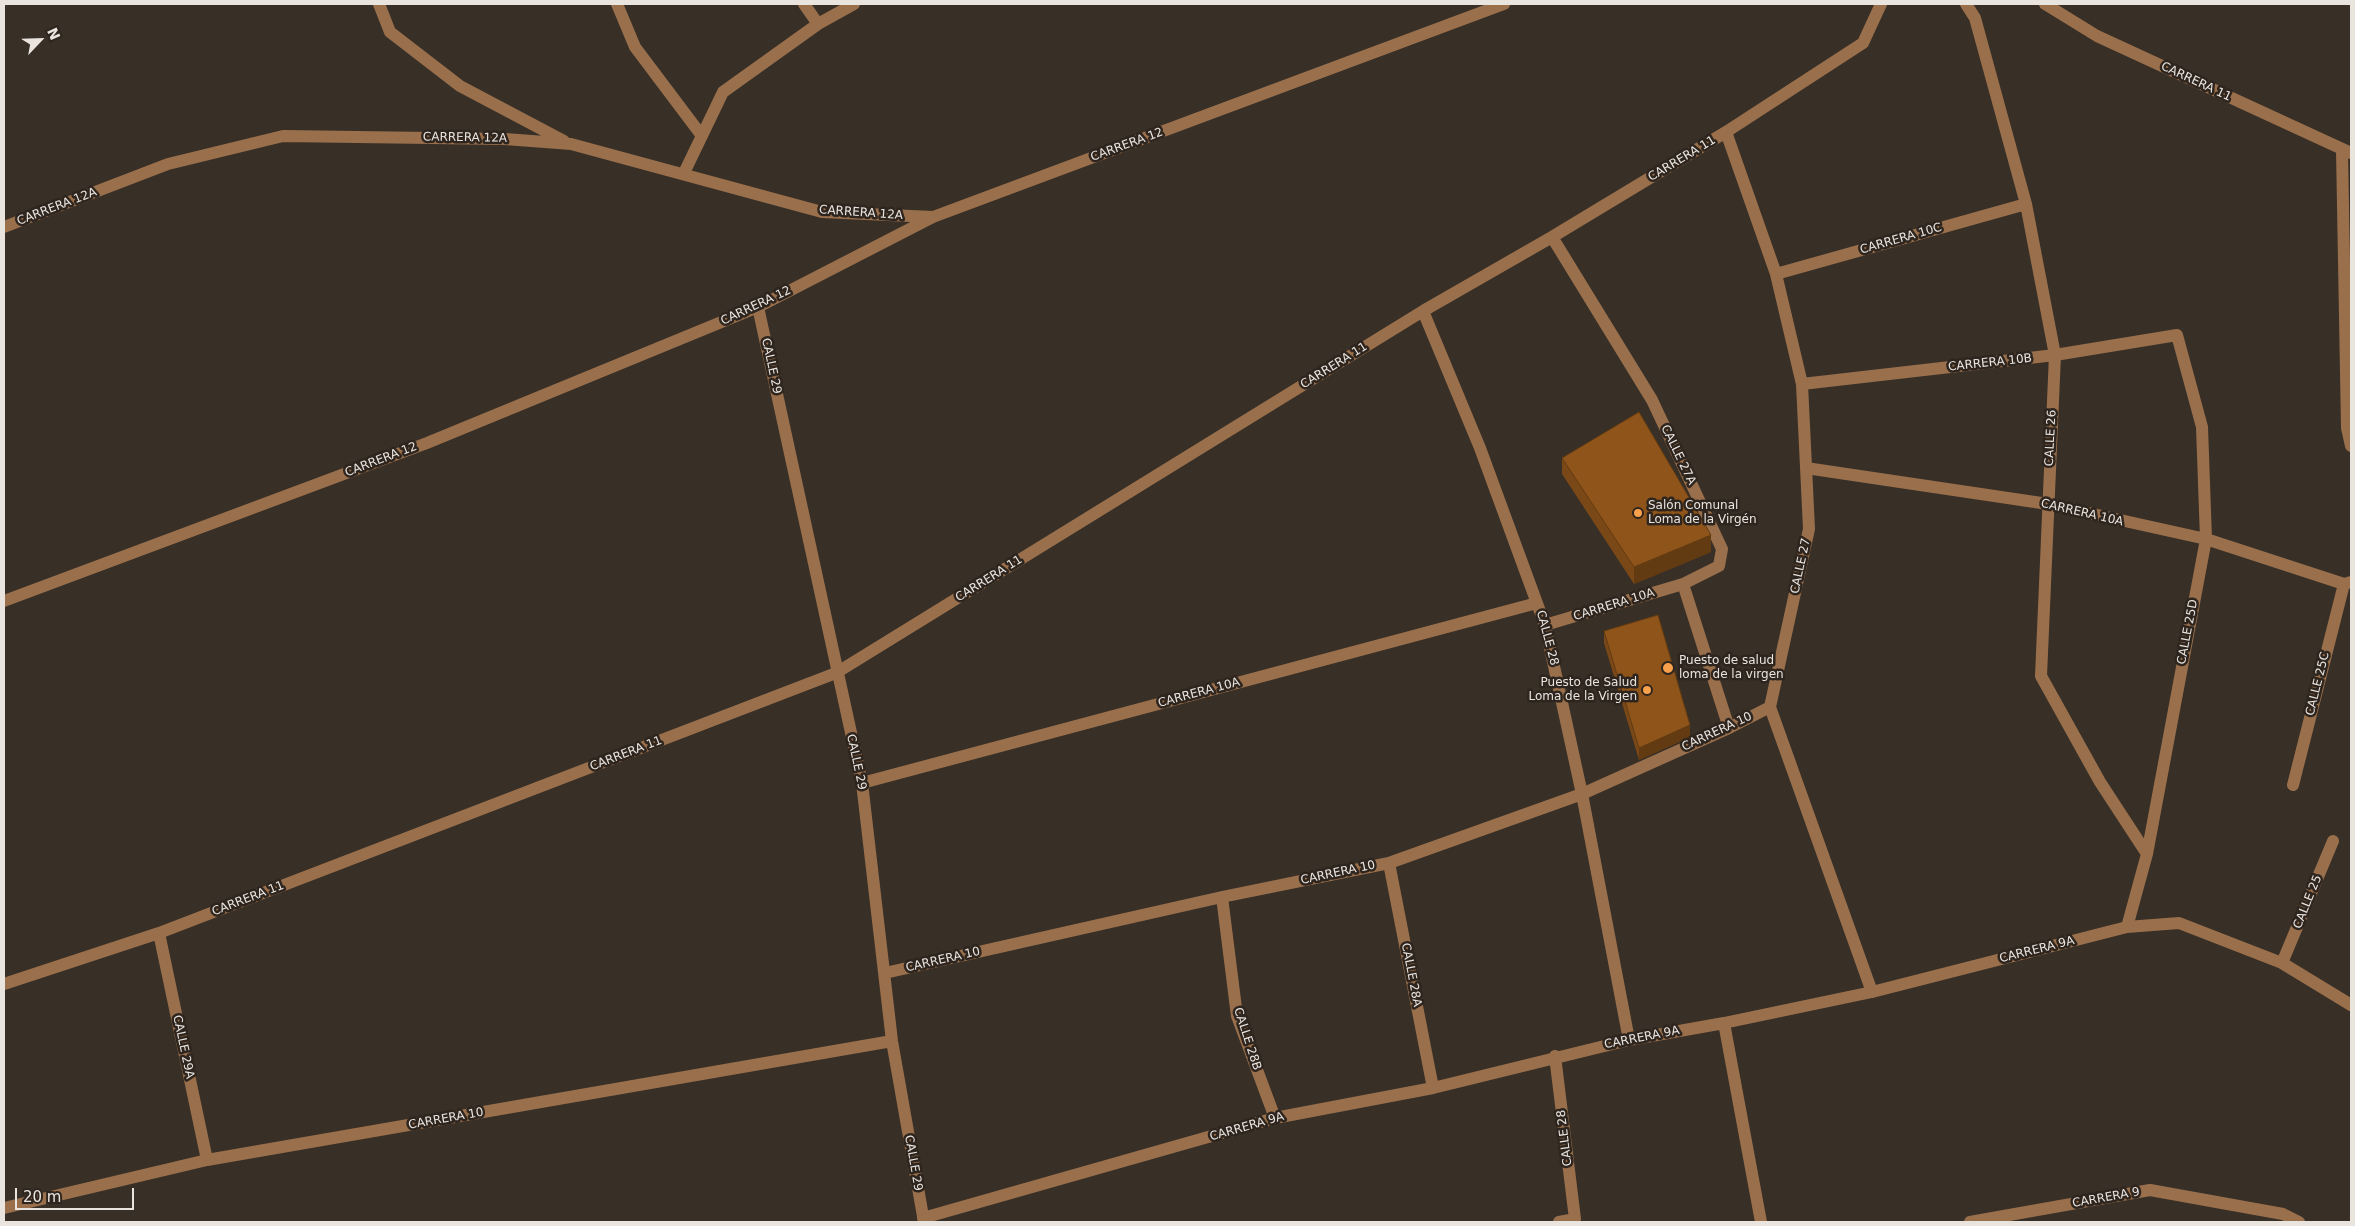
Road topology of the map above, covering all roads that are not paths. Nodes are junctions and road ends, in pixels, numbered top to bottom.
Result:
1 (379, 4) edge
2 (617, 4) edge
3 (804, 4) edge
4 (854, 4) edge
5 (1504, 4) edge
6 (1881, 4) edge
7 (1966, 4) edge
8 (2045, 4) edge
9 (818, 24) junction
10 (1726, 132) junction
11 (702, 136) junction
12 (570, 144) junction
13 (2347, 151) edge
14 (684, 173) junction
15 (2026, 204) junction
16 (933, 217) junction
17 (4, 227) edge
18 (1552, 237) junction
19 (1776, 274) junction
20 (758, 307) junction
21 (1423, 311) junction
22 (2177, 335) joint
23 (2055, 356) junction
24 (1802, 384) junction
25 (2349, 429) edge
26 (2351, 446) edge
27 (1806, 468) junction
28 (2048, 504) junction
29 (2206, 539) junction
30 (2348, 583) edge
31 (1683, 584) junction
32 (4, 601) edge
33 (1537, 603) junction
34 (1545, 625) junction
35 (836, 673) junction
36 (1770, 707) junction
37 (1729, 728) junction
38 (862, 783) junction
39 (2293, 784) dead end
40 (1582, 794) junction
41 (2333, 840) dead end
42 (2147, 854) junction
43 (1389, 863) junction
44 (1222, 897) junction
45 (2127, 927) junction
46 (159, 933) junction
47 (2282, 963) junction
48 (885, 973) junction
49 (4, 984) edge
50 (1872, 992) junction
51 (2351, 1004) edge
52 (1724, 1023) junction
53 (1629, 1040) junction
54 (892, 1041) junction
55 (1555, 1056) junction
56 (1433, 1088) junction
57 (1276, 1118) junction
58 (207, 1160) junction
59 (4, 1208) edge
60 (923, 1220) edge
61 (1560, 1222) edge
62 (1761, 1222) edge
63 (1970, 1222) edge
64 (2299, 1222) edge

1 - 12 street
2 - 11 street
3 - 9 street
4 - 9 street
5 - 16 street, CARRERA 12
6 - 10 street, CARRERA 11
7 - 15 street, CALLE 26
8 - 13 street, CARRERA 11
9 - 11 street
10 - 18 street, CARRERA 11
10 - 19 street, CALLE 27
11 - 14 street
12 - 14 street, CARRERA 12A
12 - 17 street, CARRERA 12A
13 - 25 street
14 - 16 street, CARRERA 12A
15 - 19 street, CARRERA 10C
15 - 23 street, CALLE 26
16 - 20 street, CARRERA 12
18 - 21 street, CARRERA 11
18 - 31 street, CALLE 27A
19 - 24 street, CALLE 27
20 - 32 street, CARRERA 12
20 - 35 street, CALLE 29
21 - 33 street, CALLE 28
21 - 35 street, CARRERA 11
22 - 23 street, CARRERA 10B
22 - 29 street, CALLE 25D
23 - 24 street, CARRERA 10B
23 - 28 street, CALLE 26
24 - 27 street, CALLE 27
25 - 26 street
27 - 28 street, CARRERA 10A
27 - 36 street, CALLE 27
28 - 29 street, CARRERA 10A
28 - 42 street, CALLE 26
29 - 30 street, CARRERA 10A
29 - 42 street, CALLE 25D
30 - 39 street, CALLE 25C
31 - 34 street, CARRERA 10A
31 - 37 street
33 - 34 street, CALLE 28
33 - 38 street, CARRERA 10A
34 - 40 street, CALLE 28
35 - 38 street, CALLE 29
35 - 46 street, CARRERA 11
36 - 37 street, CARRERA 10
36 - 50 street
37 - 40 street, CARRERA 10
38 - 48 street, CALLE 29
40 - 43 street, CARRERA 10
40 - 53 street, CALLE 28
41 - 47 street, CALLE 25
42 - 45 street, CALLE 25D
43 - 44 street, CARRERA 10
43 - 56 street, CALLE 28A
44 - 48 street, CARRERA 10
44 - 57 street, CALLE 28B
45 - 47 street, CARRERA 9A
45 - 50 street, CARRERA 9A
46 - 49 street, CARRERA 11
46 - 58 street, CALLE 29A
47 - 51 street, CARRERA 9A
48 - 54 street, CALLE 29
50 - 52 street, CARRERA 9A
52 - 53 street, CARRERA 9A
52 - 62 street
53 - 55 street, CARRERA 9A
54 - 58 street, CARRERA 10
54 - 60 street, CALLE 29
55 - 56 street, CARRERA 9A
55 - 61 street, CALLE 28
56 - 57 street, CARRERA 9A
57 - 60 street, CARRERA 9A
58 - 59 street, CARRERA 10
63 - 64 street, CARRERA 9

